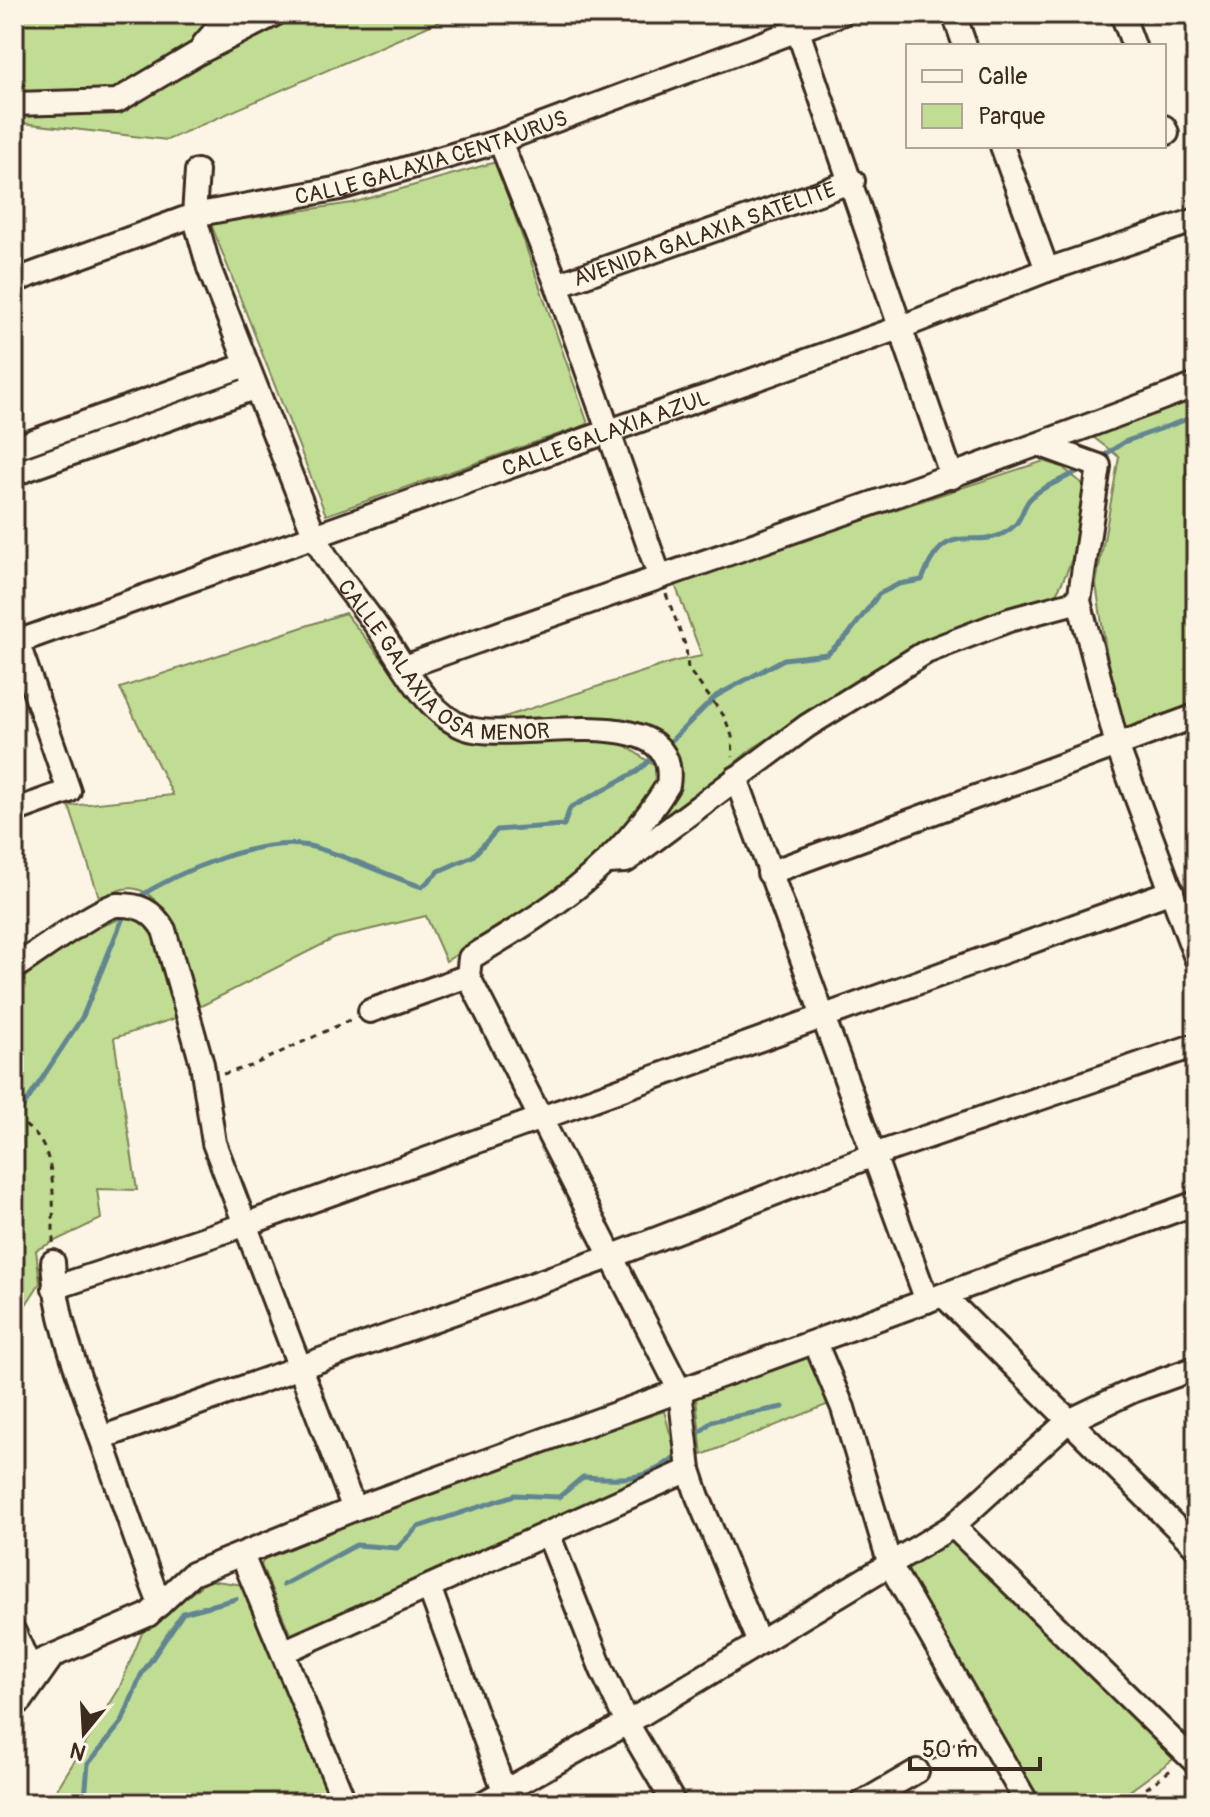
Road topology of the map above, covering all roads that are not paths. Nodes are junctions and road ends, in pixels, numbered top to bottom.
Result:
1 (230, 14) edge
2 (275, 14) edge
3 (841, 14) edge
4 (954, 14) edge
5 (1122, 14) edge
6 (794, 22) edge
7 (964, 44) edge
8 (1133, 44) edge
9 (196, 54) junction
10 (14, 104) edge
11 (500, 141) junction
12 (1003, 148) edge
13 (197, 171) dead end
14 (853, 181) junction
15 (194, 215) junction
16 (1196, 220) edge
17 (1047, 270) junction
18 (14, 281) edge
19 (557, 285) junction
20 (899, 328) junction
21 (246, 365) junction
22 (1196, 385) edge
23 (254, 388) junction
24 (608, 431) junction
25 (1041, 445) junction
26 (14, 448) edge
27 (14, 474) edge
28 (952, 477) junction
29 (315, 537) junction
30 (659, 575) junction
31 (1079, 601) junction
32 (15, 639) edge
33 (405, 667) junction
34 (1196, 716) edge
35 (1117, 745) junction
36 (736, 778) junction
37 (14, 811) edge
38 (608, 862) junction
39 (769, 873) junction
40 (1172, 891) junction
41 (1196, 958) edge
42 (14, 968) edge
43 (468, 976) junction
44 (370, 1011) road end
45 (821, 1017) junction
46 (1196, 1045) edge
47 (538, 1118) junction
48 (871, 1156) junction
49 (1196, 1203) edge
50 (244, 1225) junction
51 (610, 1257) junction
52 (53, 1262) road end
53 (54, 1288) junction
54 (935, 1298) junction
55 (815, 1342) junction
56 (1196, 1368) edge
57 (300, 1370) junction
58 (680, 1391) junction
59 (1067, 1422) junction
60 (101, 1438) junction
61 (689, 1470) junction
62 (354, 1509) junction
63 (953, 1526) junction
64 (549, 1536) junction
65 (1193, 1539) edge
66 (242, 1555) junction
67 (890, 1565) junction
68 (429, 1587) junction
69 (160, 1604) junction
70 (14, 1632) edge
71 (759, 1643) junction
72 (283, 1652) junction
73 (53, 1656) junction
74 (14, 1704) edge
75 (627, 1723) junction
76 (1193, 1757) edge
77 (917, 1771) road end
78 (504, 1790) junction
79 (345, 1803) edge
80 (483, 1803) edge
81 (674, 1803) edge
82 (862, 1803) edge
83 (1027, 1803) edge

1 - 9 street
2 - 9 street
3 - 6 street, CALLE GALAXIA CENTAURUS
4 - 7 street
5 - 8 street
6 - 11 street, CALLE GALAXIA CENTAURUS
6 - 14 street
9 - 10 street
11 - 15 street, CALLE GALAXIA CENTAURUS
11 - 19 street
12 - 17 street
13 - 15 street, CALLE GALAXIA OSA MENOR
14 - 19 street, AVENIDA GALAXIA SATÉLITE
14 - 20 street
15 - 18 street, CALLE GALAXIA CENTAURUS
15 - 21 street, CALLE GALAXIA OSA MENOR
16 - 17 street, CALLE GALAXIA AZUL
17 - 20 street, CALLE GALAXIA AZUL
19 - 24 street
20 - 24 street, CALLE GALAXIA AZUL
20 - 28 street
21 - 23 street, CALLE GALAXIA OSA MENOR
21 - 26 street
22 - 25 street
23 - 27 street
23 - 29 street, CALLE GALAXIA OSA MENOR
24 - 29 street, CALLE GALAXIA AZUL
24 - 30 street
25 - 28 street
25 - 31 street
28 - 30 street
29 - 32 street, CALLE GALAXIA AZUL
29 - 33 street, CALLE GALAXIA OSA MENOR
30 - 33 street
31 - 35 street
31 - 36 street
32 - 37 street
33 - 38 street, CALLE GALAXIA OSA MENOR
34 - 35 street
35 - 39 street
35 - 40 street
36 - 38 street
36 - 39 street
38 - 43 street, CALLE GALAXIA OSA MENOR
39 - 45 street
40 - 41 street
40 - 45 street
42 - 50 street
43 - 44 street
43 - 47 street
45 - 47 street
45 - 48 street
46 - 48 street
47 - 50 street
47 - 51 street
48 - 51 street
48 - 54 street
49 - 54 street
50 - 53 street
50 - 57 street
51 - 57 street
51 - 58 street
52 - 53 street
53 - 60 street
54 - 55 street
54 - 59 street
55 - 58 street
55 - 67 street
56 - 59 street
57 - 60 street
57 - 62 street
58 - 61 street
58 - 62 street
59 - 63 street
59 - 65 street
60 - 69 street
61 - 64 street
61 - 71 street
62 - 66 street
63 - 67 street
63 - 76 street
64 - 68 street
64 - 75 street
66 - 69 street
66 - 72 street
67 - 71 street
67 - 83 street
68 - 72 street
68 - 78 street
69 - 73 street
70 - 73 street
71 - 75 street
72 - 79 street
73 - 74 street
75 - 78 street
75 - 81 street
77 - 82 street
78 - 80 street

